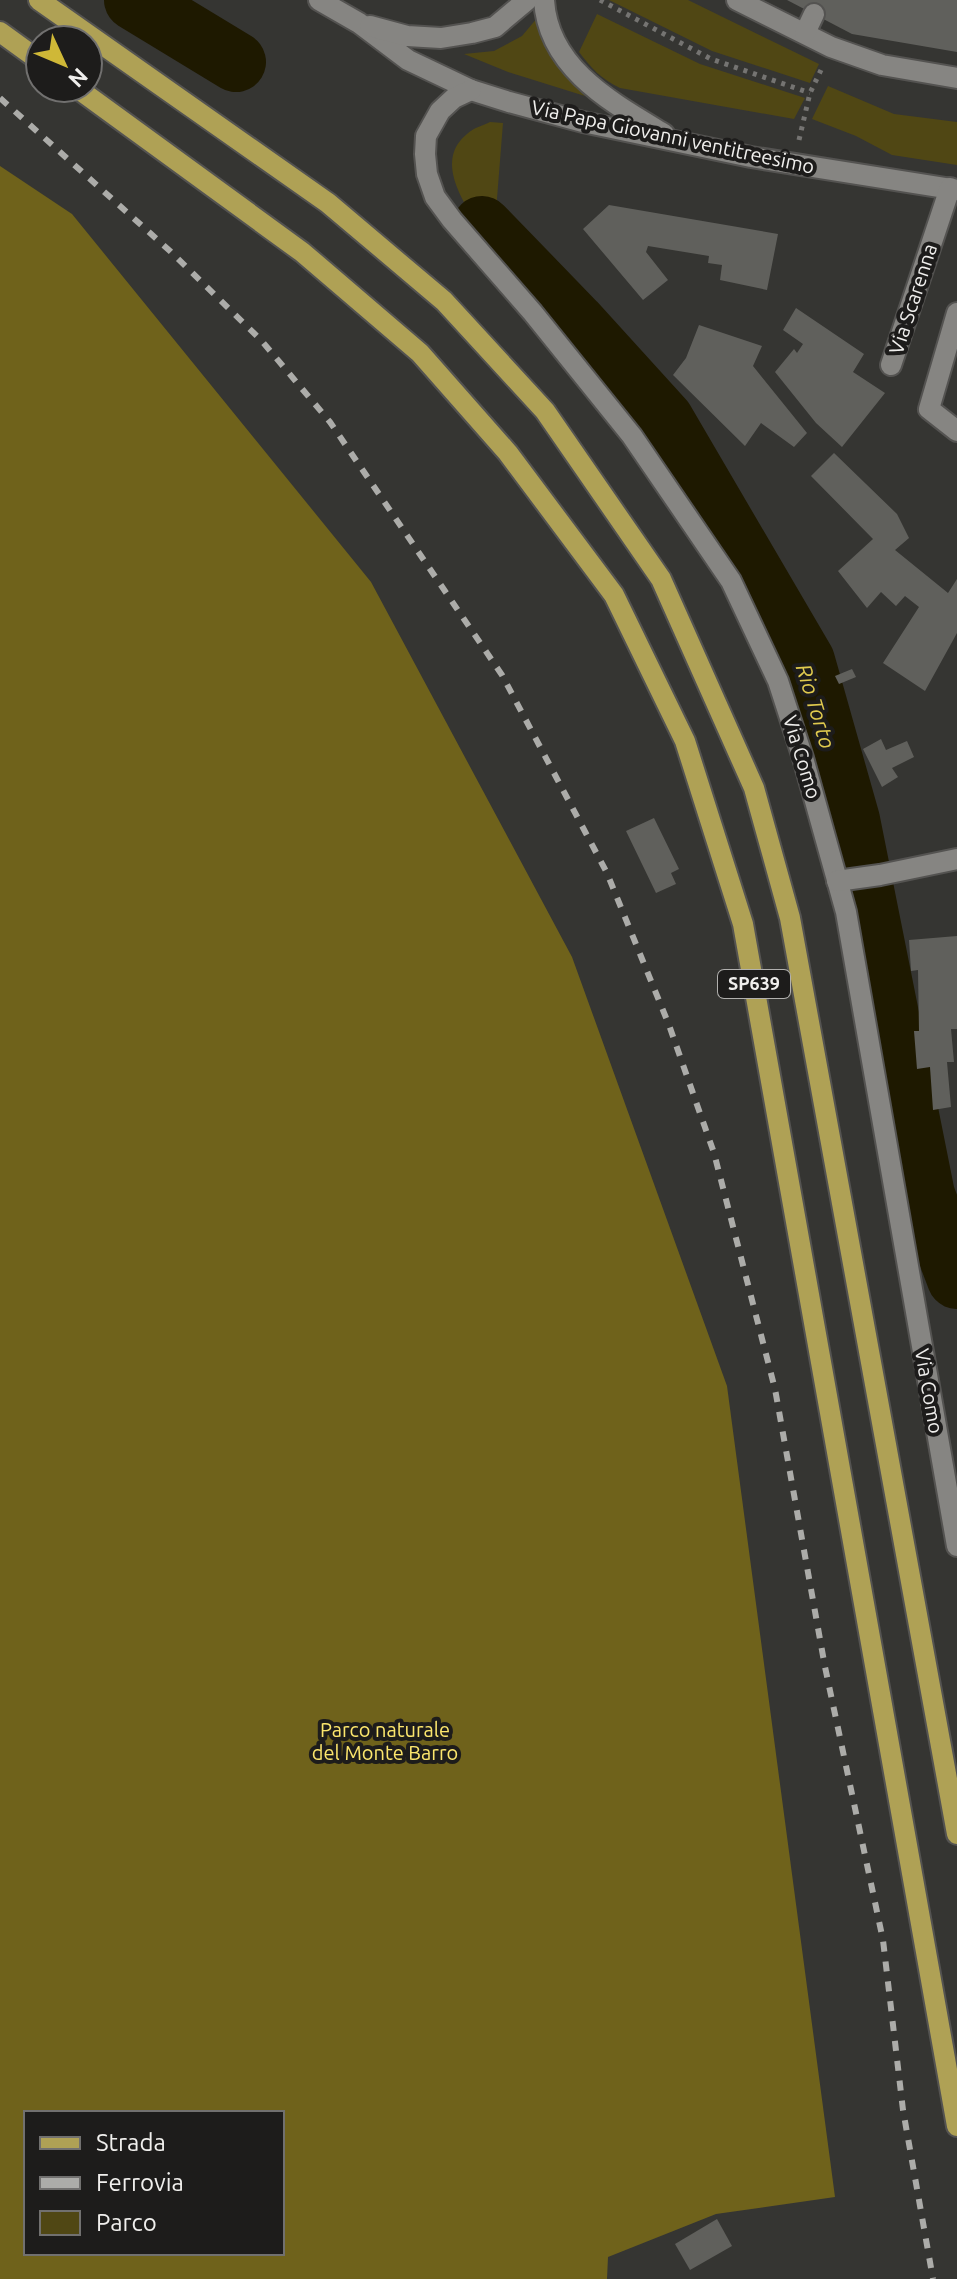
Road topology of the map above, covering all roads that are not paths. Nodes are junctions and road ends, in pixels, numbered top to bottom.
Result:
1 (39, 0) edge
2 (319, 0) edge
3 (527, 0) edge
4 (544, 0) edge
5 (737, 0) edge
6 (814, 14) dead end
7 (359, 23) junction
8 (0, 32) edge
9 (805, 33) junction
10 (24, 49) edge
11 (957, 78) edge
12 (471, 90) junction
13 (99, 104) edge
14 (677, 142) junction
15 (953, 189) edge
16 (957, 313) edge
17 (891, 365) dead end
18 (957, 431) edge
19 (957, 859) edge
20 (842, 880) junction
21 (957, 1546) edge
22 (957, 1834) edge
23 (957, 2126) edge

1 - 22 main road, SP639
2 - 7 street, Via Papa Giovanni ventitreesimo
3 - 7 street
4 - 14 street
5 - 9 street
6 - 9 street
7 - 12 street, Via Papa Giovanni ventitreesimo
8 - 10 main road
9 - 11 street
12 - 14 street, Via Papa Giovanni ventitreesimo
12 - 20 street, Via Como
13 - 23 main road, SP639
14 - 15 street, Via Papa Giovanni ventitreesimo
15 - 17 street, Via Scarenna
16 - 18 street
19 - 20 street
20 - 21 street, Via Como

